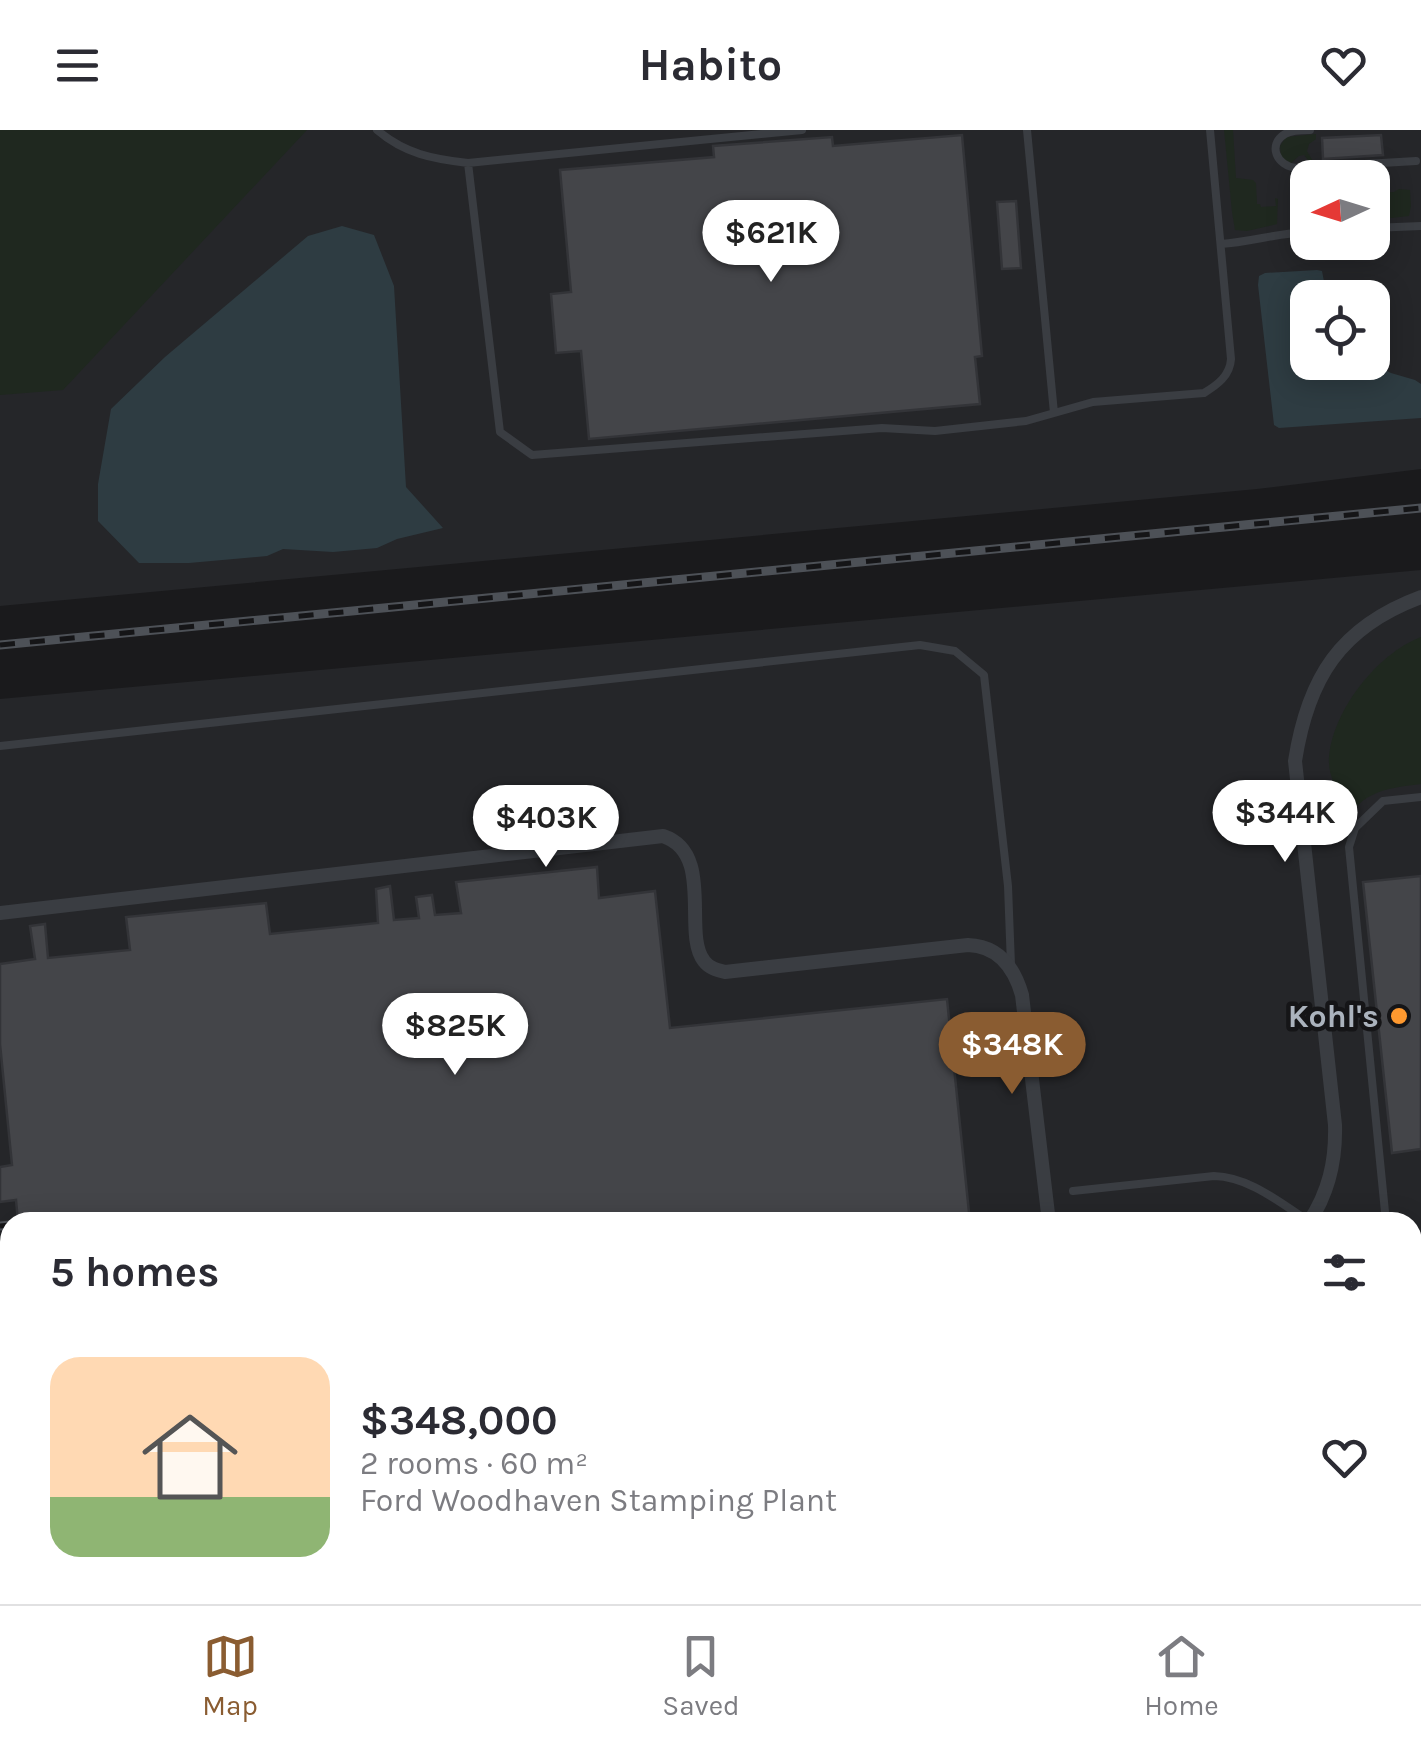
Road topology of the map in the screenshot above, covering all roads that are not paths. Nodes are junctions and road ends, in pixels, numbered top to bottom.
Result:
1 (377, 130) edge
2 (802, 130) edge
3 (1028, 130) edge
4 (1210, 130) edge
5 (1310, 130) edge
6 (1416, 161) dead end
7 (468, 163) junction
8 (1421, 226) edge
9 (1390, 227) edge
10 (1290, 233) edge
11 (1221, 244) junction
12 (1054, 414) junction
13 (1421, 596) edge
14 (0, 746) edge
15 (1421, 797) edge
16 (0, 913) edge
17 (1011, 969) junction
18 (1073, 1191) dead end
19 (1048, 1212) edge
20 (1294, 1212) edge
21 (1316, 1212) edge
22 (1385, 1212) edge

1 - 7 lane
2 - 7 lane
3 - 12 lane
4 - 11 lane
5 - 6 lane
7 - 12 lane
8 - 9 lane
10 - 11 lane
11 - 12 lane
13 - 21 street
14 - 17 lane
15 - 22 lane
16 - 17 street
17 - 19 street
18 - 20 lane

